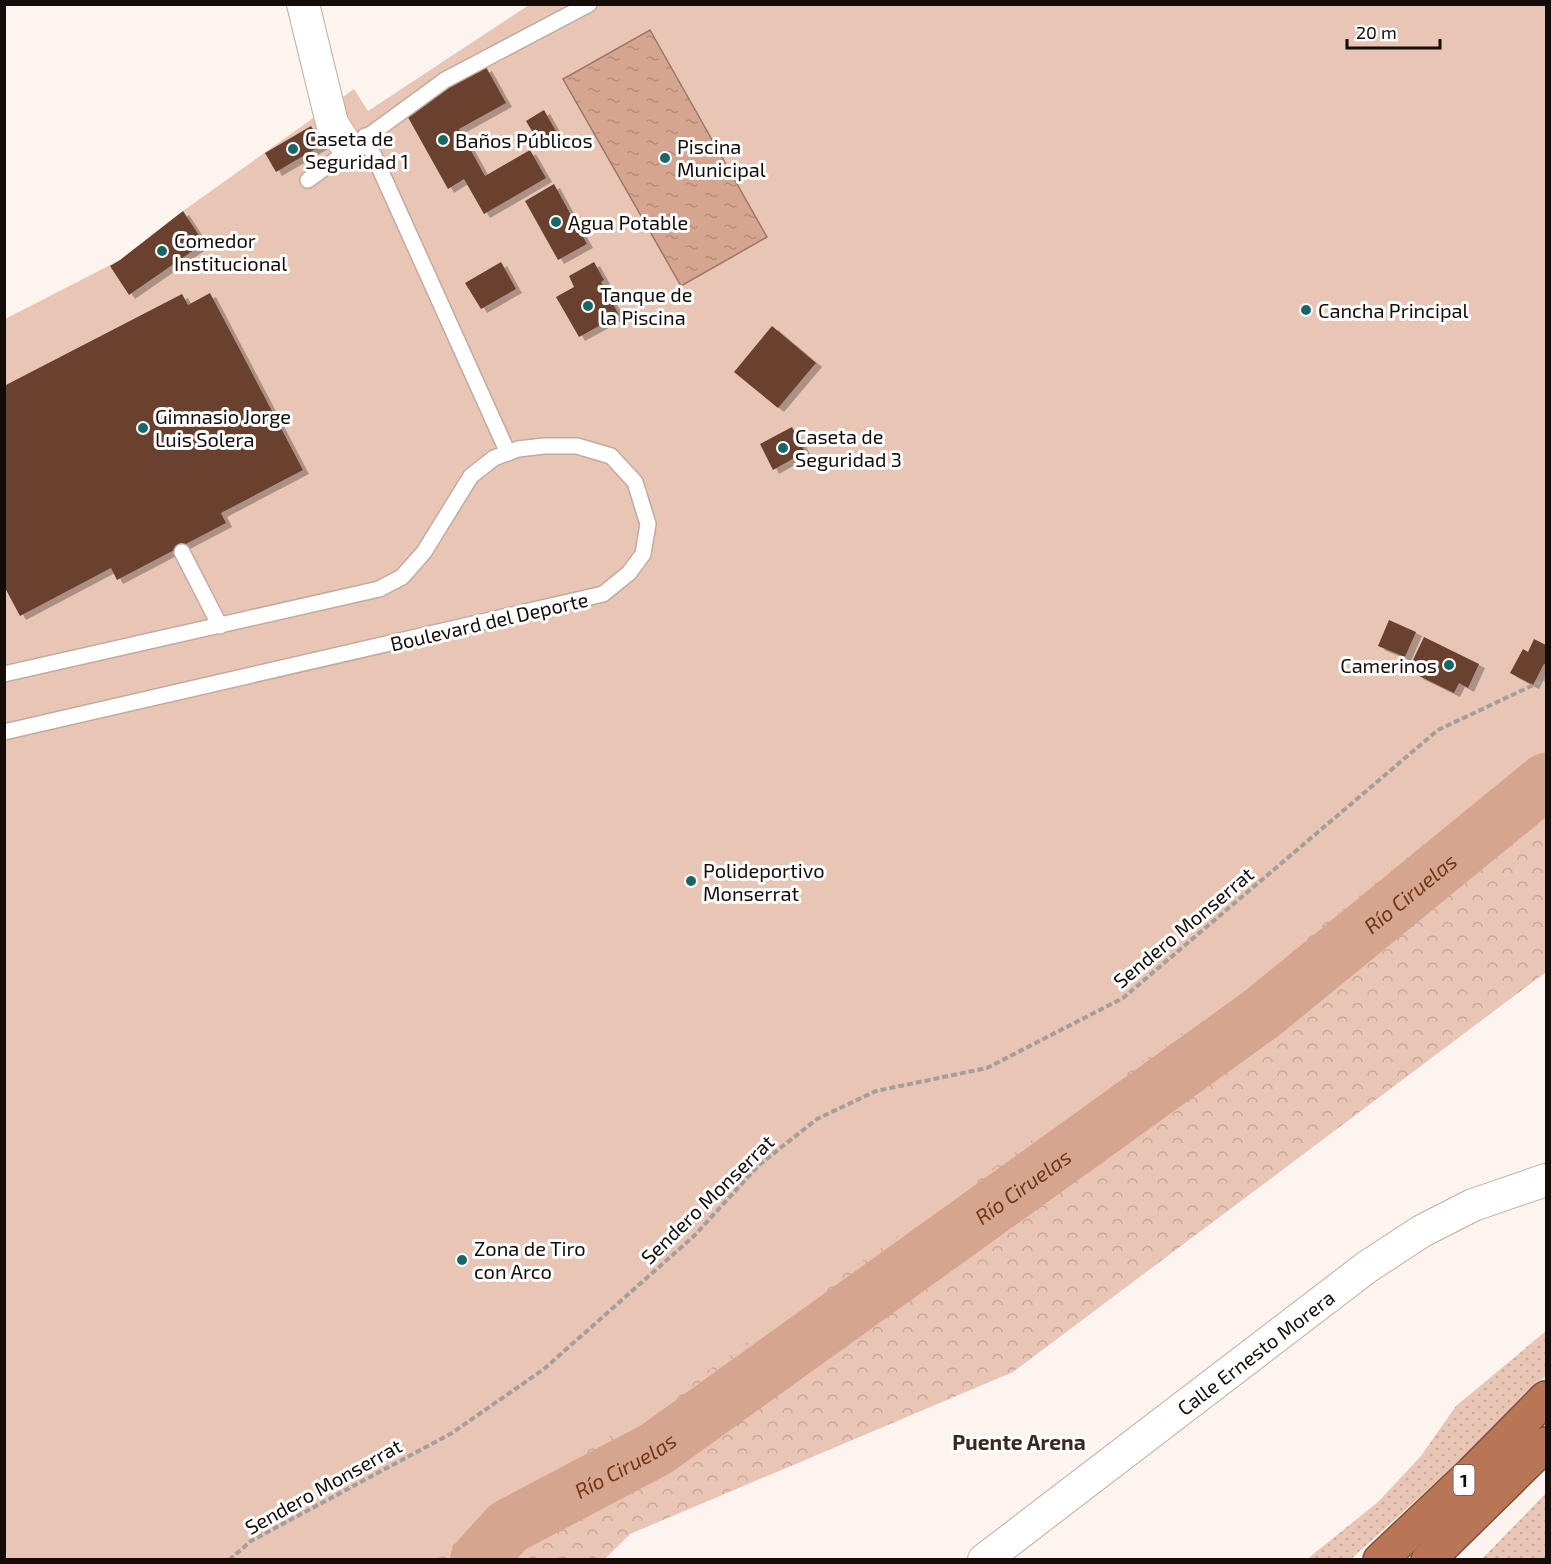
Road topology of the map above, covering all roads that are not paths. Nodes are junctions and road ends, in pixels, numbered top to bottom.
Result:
1 (303, 4) edge
2 (589, 4) edge
3 (357, 143) junction
4 (308, 180) dead end
5 (508, 453) junction
6 (182, 552) dead end
7 (219, 626) junction
8 (4, 674) edge
9 (4, 732) edge
10 (1546, 1180) edge
11 (1546, 1398) edge
12 (1546, 1444) edge
13 (984, 1560) edge
14 (1380, 1560) edge
15 (1428, 1560) edge

1 - 3 street
2 - 3 lane
3 - 4 lane
3 - 5 lane
5 - 7 lane, Boulevard del Deporte
5 - 9 lane, Boulevard del Deporte
6 - 7 lane
7 - 8 lane, Boulevard del Deporte
10 - 13 street, Calle Ernesto Morera
11 - 14 highway, 1
12 - 15 highway, 1

